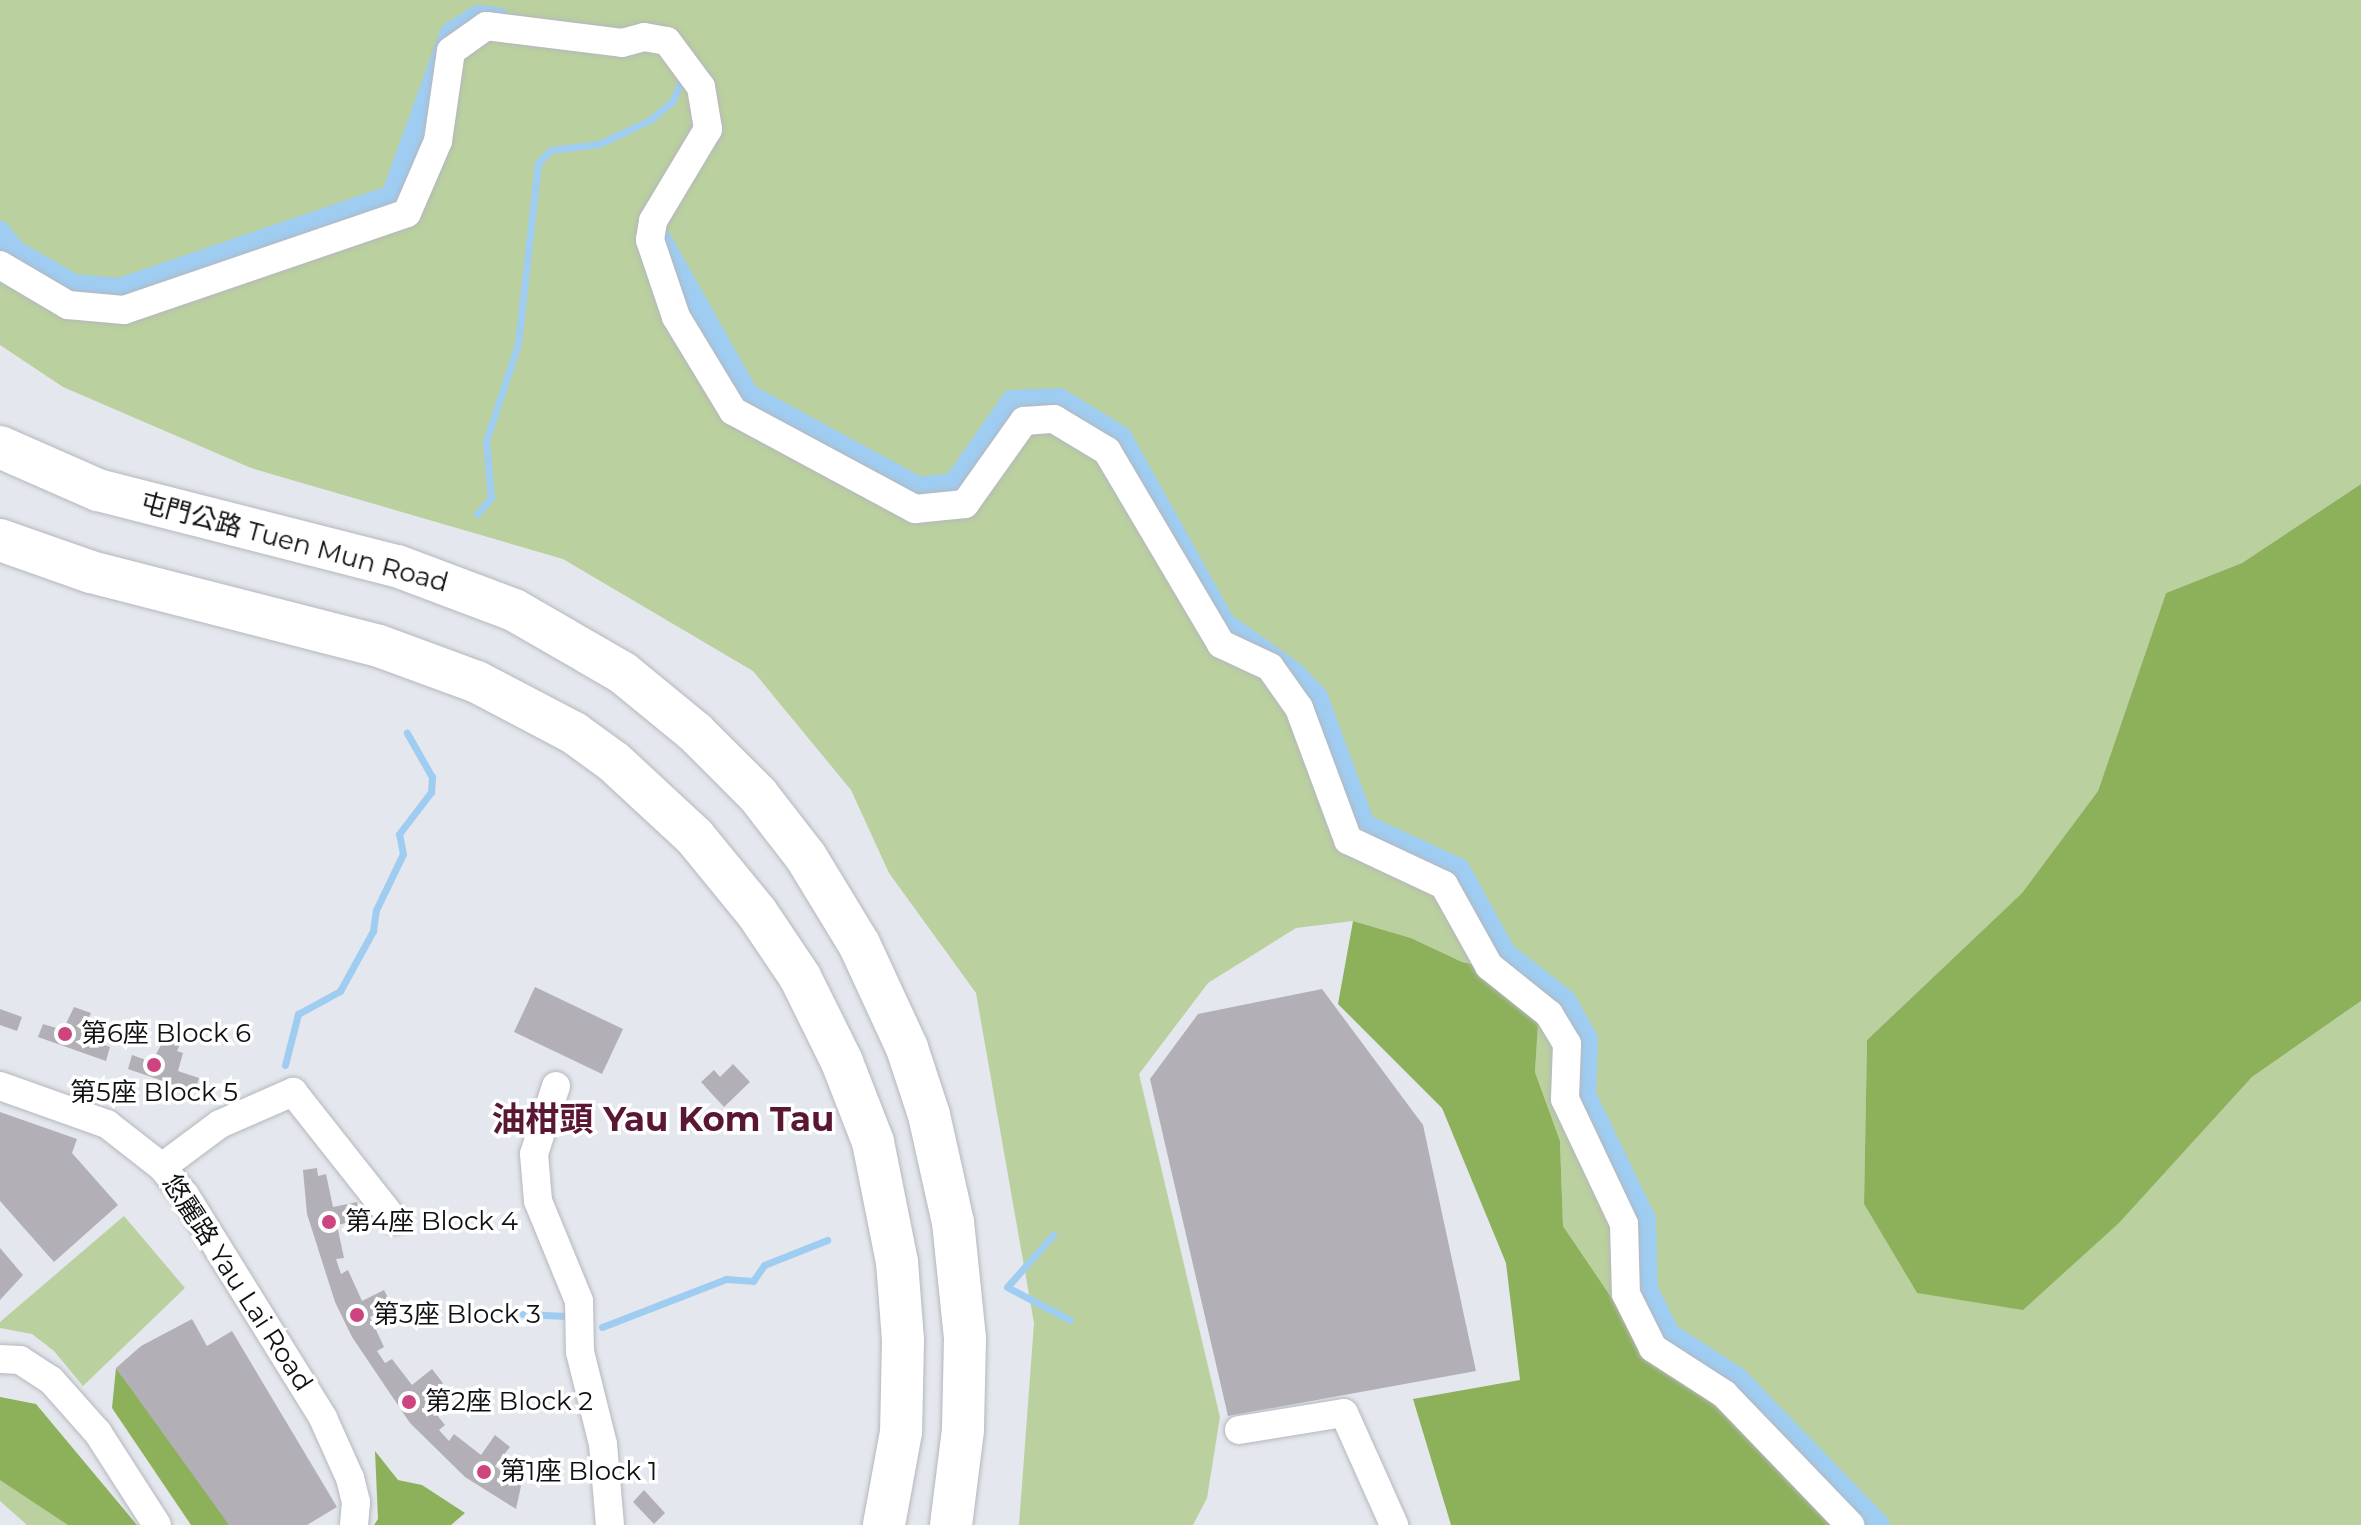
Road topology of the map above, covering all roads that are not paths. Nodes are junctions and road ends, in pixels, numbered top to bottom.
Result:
1 (0, 265) edge
2 (0, 447) edge
3 (0, 540) edge
4 (0, 1086) edge
5 (556, 1086) dead end
6 (162, 1167) junction
7 (394, 1220) dead end
8 (0, 1359) edge
9 (1239, 1430) dead end
10 (157, 1525) edge
11 (354, 1525) edge
12 (610, 1525) edge
13 (884, 1525) edge
14 (951, 1525) edge
15 (1394, 1525) edge
16 (1850, 1525) edge

1 - 16 street
2 - 14 highway, 屯門公路 Tuen Mun Road
3 - 13 highway
4 - 6 street, 悠麗路 Yau Lai Road
5 - 12 street
6 - 7 street
6 - 11 street, 悠麗路 Yau Lai Road
8 - 10 street
9 - 15 street

